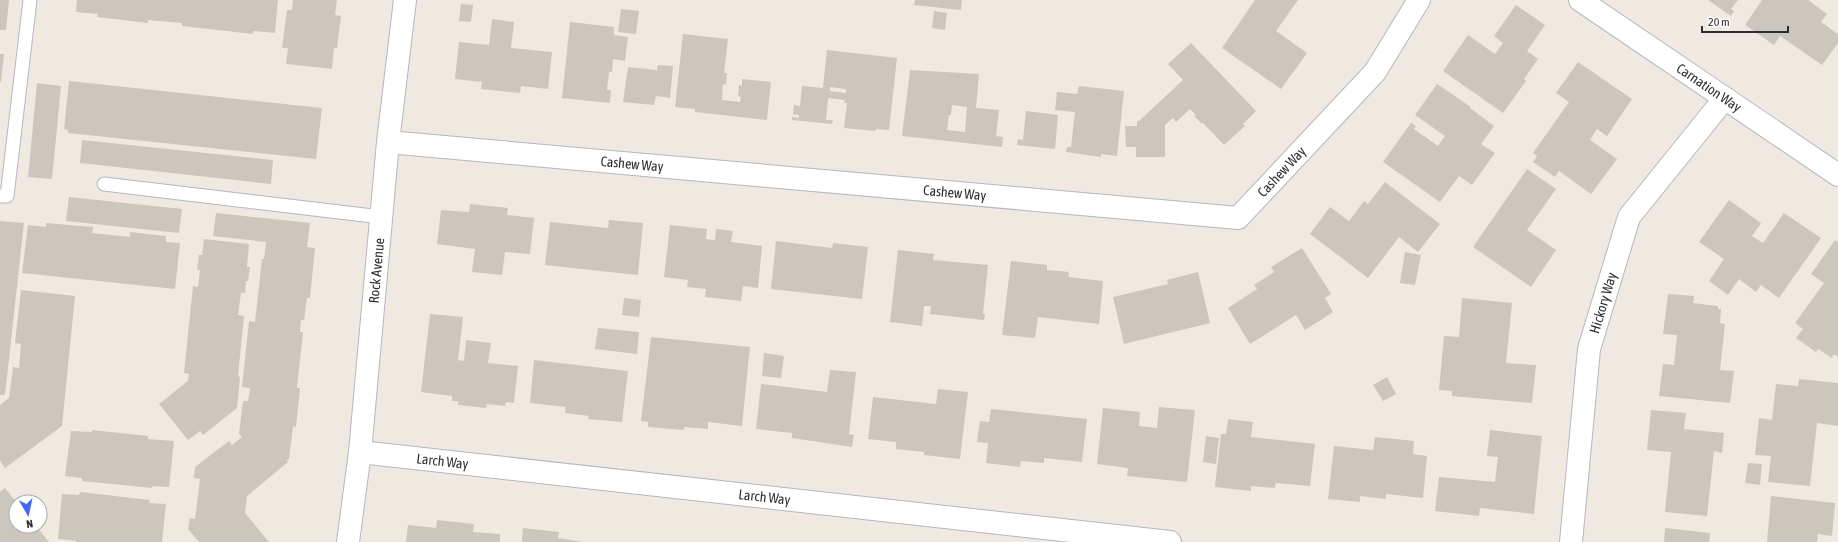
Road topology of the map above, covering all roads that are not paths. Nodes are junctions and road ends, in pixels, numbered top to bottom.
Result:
1 (30, 0) edge
2 (405, 0) edge
3 (1419, 0) edge
4 (1580, 0) edge
5 (1725, 98) junction
6 (388, 142) junction
7 (1838, 175) edge
8 (104, 184) dead end
9 (0, 196) edge
10 (381, 218) junction
11 (360, 452) junction
12 (348, 542) edge
13 (1170, 542) edge
14 (1572, 542) edge

1 - 9 lane
2 - 6 street, Rock Avenue
3 - 6 street, Cashew Way
4 - 5 street, Carnation Way
5 - 7 street, Carnation Way
5 - 14 street, Hickory Way
6 - 10 street, Rock Avenue
8 - 10 lane
10 - 11 street, Rock Avenue
11 - 12 street, Rock Avenue
11 - 13 street, Larch Way

